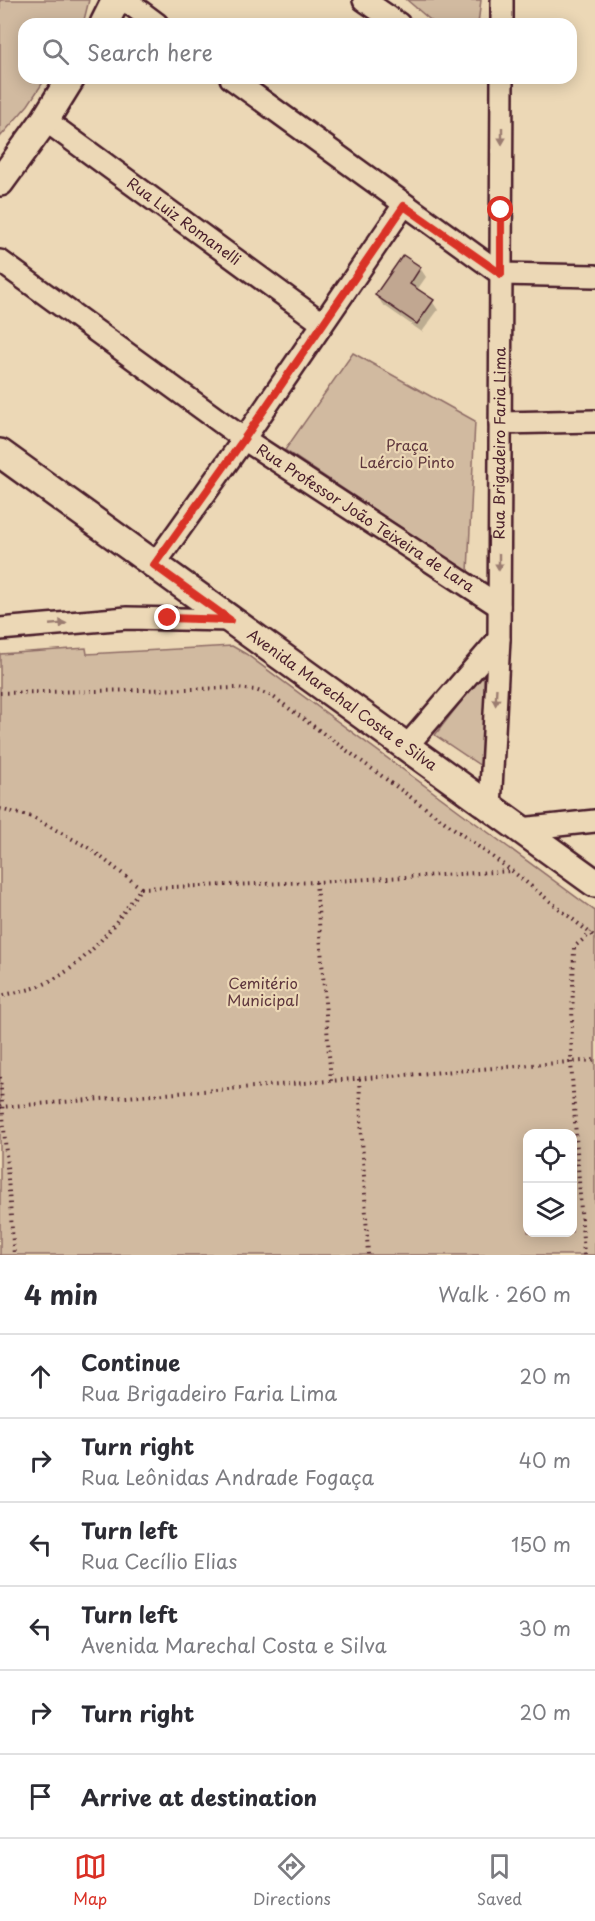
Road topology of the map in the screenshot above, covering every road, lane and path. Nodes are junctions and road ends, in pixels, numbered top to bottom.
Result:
1 (364, 0) edge
2 (502, 0) edge
3 (124, 1) edge
4 (109, 18) edge
5 (148, 18) edge
6 (390, 18) edge
7 (502, 18) edge
8 (67, 84) edge
9 (239, 84) edge
10 (499, 84) edge
11 (45, 120) junction
12 (0, 182) edge
13 (404, 206) junction
14 (0, 261) edge
15 (501, 274) junction
16 (595, 276) edge
17 (322, 323) junction
18 (595, 421) edge
19 (500, 423) junction
20 (244, 439) junction
21 (0, 453) edge
22 (154, 565) junction
23 (499, 606) junction
24 (230, 620) junction
25 (0, 629) edge
26 (499, 639) junction
27 (0, 693) edge
28 (406, 747) junction
29 (490, 807) junction
30 (0, 809) edge
31 (595, 821) edge
32 (521, 829) junction
33 (512, 871) junction
34 (316, 882) junction
35 (595, 883) edge
36 (141, 888) junction
37 (593, 935) edge
38 (0, 996) edge
39 (595, 1060) edge
40 (571, 1062) junction
41 (0, 1077) edge
42 (359, 1079) junction
43 (331, 1081) junction
44 (1, 1107) edge
45 (14, 1255) edge
46 (368, 1255) edge
47 (584, 1255) edge

1 - 6 street
2 - 7 street
3 - 4 main road
3 - 5 street
8 - 11 main road
9 - 13 street
10 -> 15 street, Rua Brigadeiro Faria Lima
11 - 12 main road
11 - 17 street, Rua Luiz Romanelli
13 - 15 street
13 - 17 street
14 - 20 street, Rua Professor João Teixeira de Lara
15 - 16 street
15 - 19 street, Rua Brigadeiro Faria Lima
17 - 20 street
18 - 19 street
19 -> 23 street, Rua Brigadeiro Faria Lima
20 - 22 street
20 - 23 street, Rua Professor João Teixeira de Lara
21 - 22 main road, Avenida Marechal Costa e Silva
22 - 24 main road, Avenida Marechal Costa e Silva
23 - 26 street, Rua Brigadeiro Faria Lima
25 -> 24 street
24 - 28 main road, Avenida Marechal Costa e Silva
26 - 28 street
26 -> 29 street, Rua Brigadeiro Faria Lima
27 - 33 path
28 - 29 main road, Avenida Marechal Costa e Silva
29 - 32 main road, Avenida Marechal Costa e Silva
30 - 36 path
31 - 32 street
32 - 35 main road, Avenida Marechal Costa e Silva
33 - 34 path
33 - 37 path
34 - 36 path
34 - 43 path
36 - 38 path
37 - 40 path
39 - 40 path
40 - 42 path
40 - 47 path
41 - 44 path
42 - 43 path
42 - 46 path
43 - 44 path
44 - 45 path

